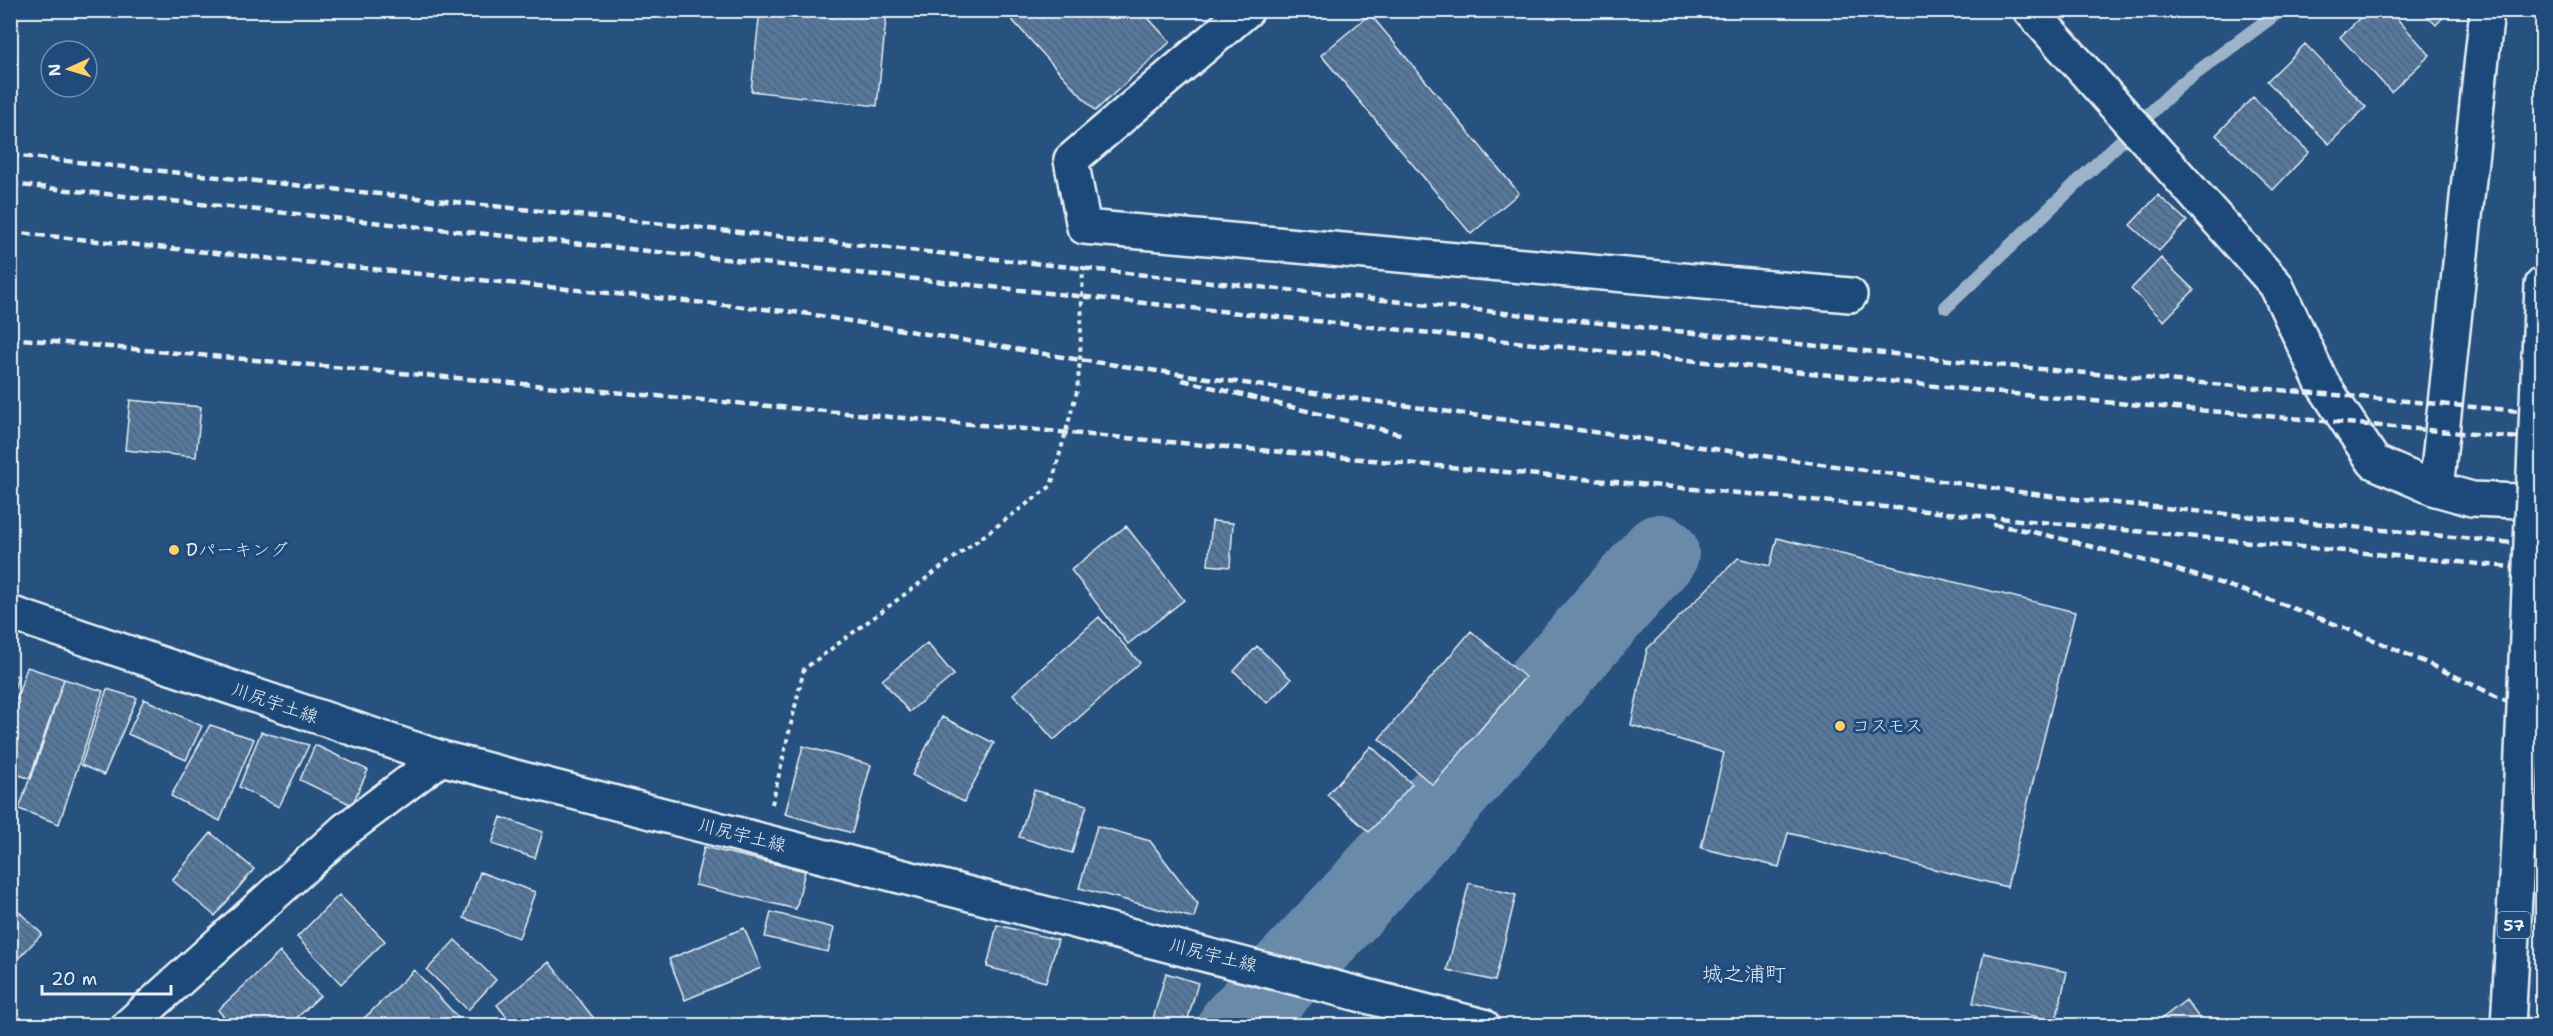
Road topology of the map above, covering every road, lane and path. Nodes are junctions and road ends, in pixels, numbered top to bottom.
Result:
1 (1246, 10) edge
2 (2030, 10) edge
3 (2487, 10) edge
4 (1084, 227) junction
5 (2542, 285) edge
6 (1850, 295) dead end
7 (10, 388) edge
8 (10, 411) edge
9 (2436, 489) junction
10 (2542, 502) edge
11 (10, 614) edge
12 (441, 758) junction
13 (763, 840) junction
14 (136, 1023) edge
15 (1483, 1026) edge
16 (2508, 1026) edge

1 - 4 main road
2 - 9 main road
3 - 9 main road
4 - 6 main road
4 - 13 path
5 - 16 main road, 57, bridge
7 - 8 path
9 - 10 main road
11 - 12 main road, 川尻宇土線
12 - 13 main road, 川尻宇土線
12 - 14 main road
13 - 15 main road, 川尻宇土線

